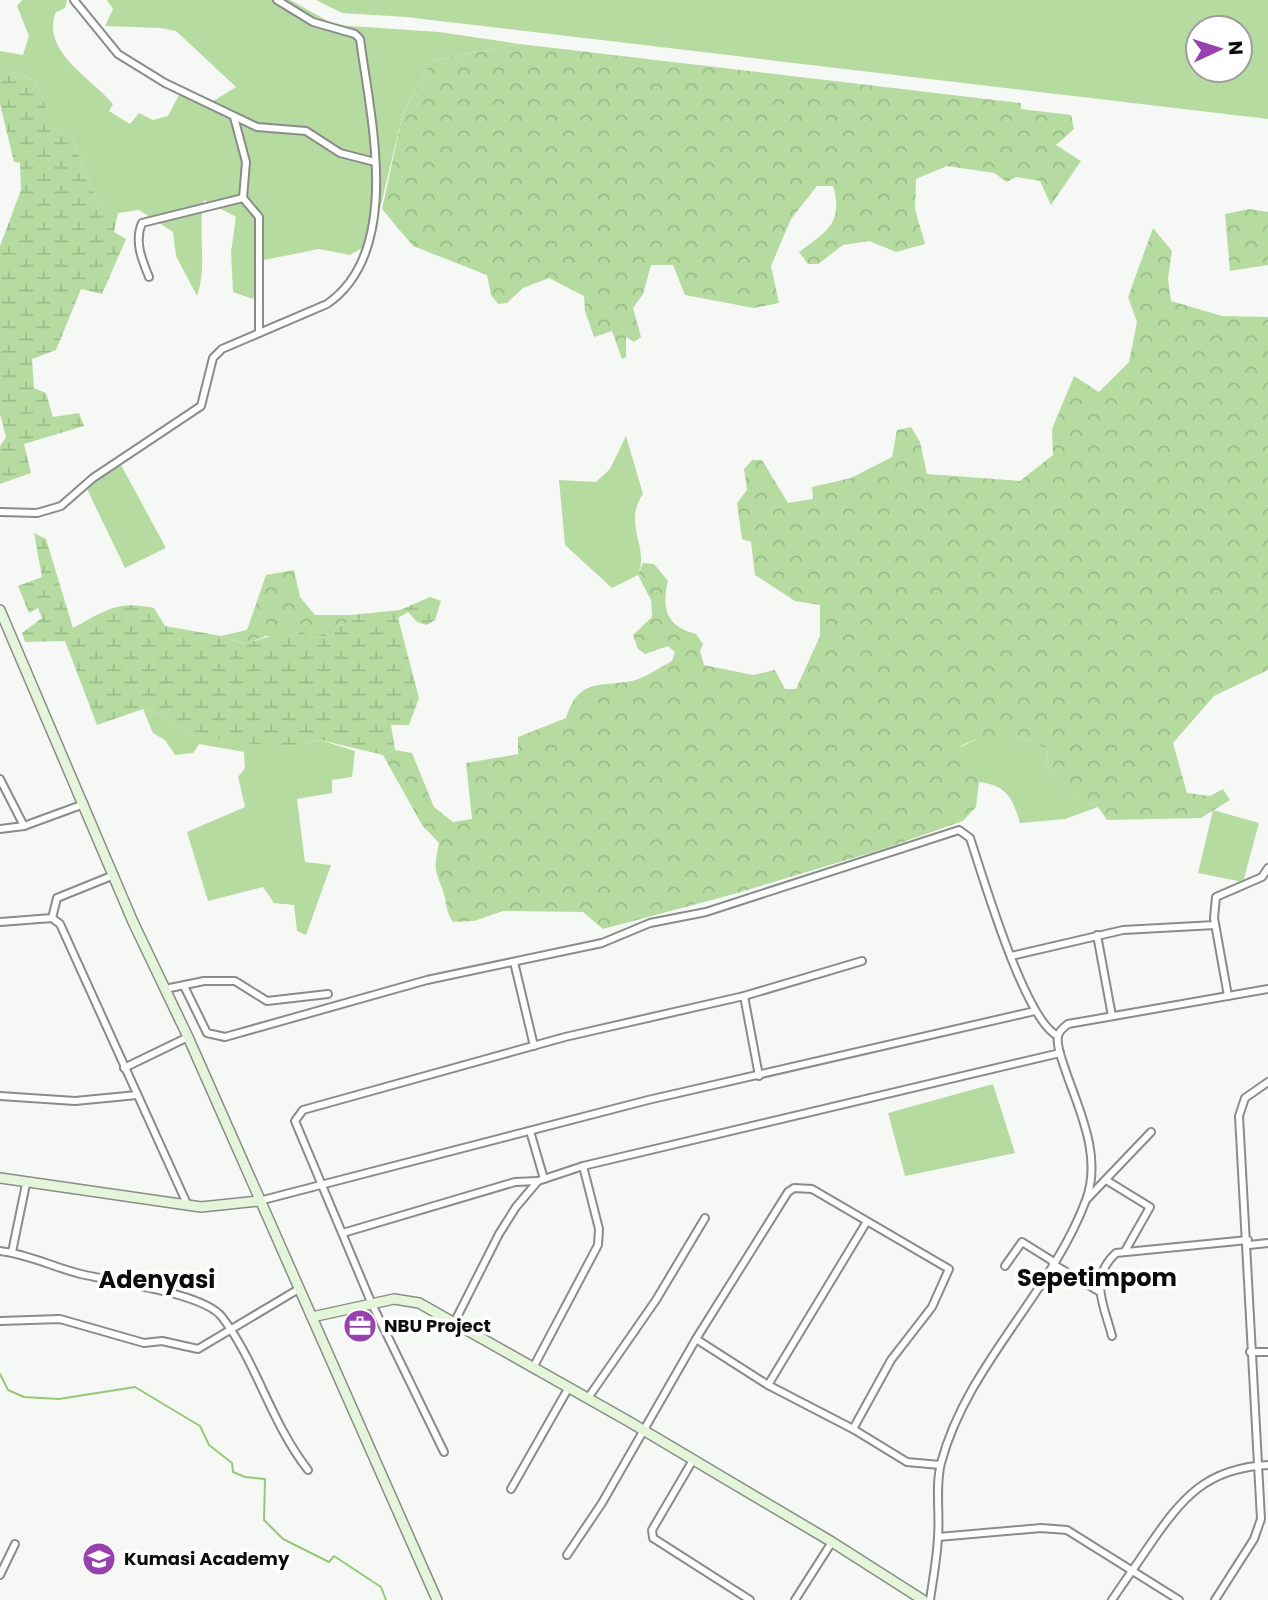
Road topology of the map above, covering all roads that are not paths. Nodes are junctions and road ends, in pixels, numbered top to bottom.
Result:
1 (74, 0) edge
2 (277, 0) edge
3 (234, 117) junction
4 (375, 162) junction
5 (243, 198) junction
6 (149, 277) dead end
7 (260, 333) junction
8 (0, 512) edge
9 (0, 610) edge
10 (0, 779) edge
11 (84, 804) junction
12 (24, 826) junction
13 (0, 829) edge
14 (1268, 868) edge
15 (114, 875) junction
16 (52, 918) junction
17 (0, 922) edge
18 (1215, 925) junction
19 (1097, 935) junction
20 (1011, 957) junction
21 (862, 961) dead end
22 (514, 962) junction
23 (184, 986) junction
24 (165, 989) junction
25 (1268, 989) edge
26 (328, 994) dead end
27 (744, 996) junction
28 (1228, 996) junction
29 (1035, 1011) junction
30 (1112, 1016) junction
31 (1058, 1036) junction
32 (188, 1037) junction
33 (534, 1046) junction
34 (1060, 1053) junction
35 (124, 1068) junction
36 (759, 1076) junction
37 (1268, 1082) edge
38 (137, 1095) junction
39 (0, 1096) edge
40 (530, 1131) junction
41 (1151, 1132) dead end
42 (583, 1166) junction
43 (0, 1178) edge
44 (541, 1180) junction
45 (1105, 1180) junction
46 (26, 1184) junction
47 (321, 1185) junction
48 (259, 1200) junction
49 (1086, 1200) junction
50 (188, 1206) junction
51 (705, 1218) dead end
52 (866, 1223) junction
53 (343, 1233) junction
54 (1248, 1243) junction
55 (1268, 1243) edge
56 (0, 1251) edge
57 (1125, 1251) junction
58 (12, 1252) junction
59 (1054, 1263) junction
60 (1005, 1266) dead end
61 (298, 1290) junction
62 (1100, 1292) junction
63 (371, 1303) junction
64 (312, 1317) junction
65 (0, 1321) edge
66 (455, 1321) junction
67 (229, 1330) junction
68 (1112, 1336) dead end
69 (696, 1339) junction
70 (1250, 1352) junction
71 (1268, 1352) edge
72 (534, 1366) junction
73 (768, 1385) junction
74 (569, 1387) junction
75 (588, 1398) junction
76 (853, 1429) junction
77 (643, 1430) junction
78 (444, 1452) dead end
79 (693, 1460) junction
80 (940, 1465) junction
81 (1260, 1465) junction
82 (1268, 1465) edge
83 (308, 1470) dead end
84 (511, 1489) dead end
85 (938, 1536) junction
86 (832, 1542) junction
87 (15, 1544) dead end
88 (567, 1555) dead end
89 (1131, 1572) junction
90 (0, 1575) edge
91 (437, 1600) edge
92 (750, 1600) edge
93 (795, 1600) edge
94 (922, 1600) edge
95 (930, 1600) edge
96 (1112, 1600) edge
97 (1179, 1600) edge
98 (1215, 1600) edge

1 - 3 street
2 - 4 street
3 - 4 street
3 - 5 street
4 - 7 street
5 - 6 street
5 - 7 street
7 - 8 street
9 - 11 street
10 - 12 street
11 - 12 street
11 - 15 street
12 - 13 street
14 - 18 street
15 - 16 street
15 - 24 street
16 - 17 street
16 - 35 street
18 - 19 street
18 - 28 street
19 - 20 street
19 - 30 street
20 - 22 street
20 - 29 street
21 - 27 street
22 - 23 street
22 - 33 street
23 - 24 street
23 - 26 street
24 - 32 street
25 - 28 street
27 - 33 street
27 - 36 street
28 - 30 street
29 - 31 street
29 - 36 street
30 - 31 street
31 - 34 street
32 - 35 street
32 - 48 street
33 - 47 street
34 - 42 street
34 - 49 street
35 - 38 street
36 - 40 street
37 - 54 street
38 - 39 street
38 - 50 street
40 - 44 street
40 - 47 street
41 - 45 street
42 - 44 street
42 - 72 street
43 - 46 street
44 - 53 street
44 - 66 street
45 - 49 street
45 - 57 street
46 - 50 street
46 - 58 street
47 - 48 street
47 - 53 street
48 - 50 street
48 - 61 street
49 - 59 street
51 - 75 street
52 - 69 street
52 - 73 street
52 - 76 street
53 - 63 street
54 - 55 street
54 - 57 street
54 - 70 street
56 - 58 street
57 - 62 street
58 - 67 street
59 - 60 street
59 - 62 street
59 - 80 street
61 - 64 street
61 - 67 street
62 - 68 street
63 - 64 street
63 - 66 street
63 - 78 street
64 - 91 street
65 - 67 street
66 - 72 street
67 - 83 street
69 - 73 street
69 - 77 street
70 - 71 street
70 - 81 street
72 - 74 street
73 - 76 street
74 - 75 street
74 - 84 street
75 - 77 street
76 - 80 street
77 - 79 street
77 - 88 street
79 - 86 street
79 - 92 street
80 - 85 street
81 - 82 street
81 - 89 street
81 - 98 street
85 - 89 street
85 - 95 street
86 - 93 street
86 - 94 street
87 - 90 street
89 - 96 street
89 - 97 street

